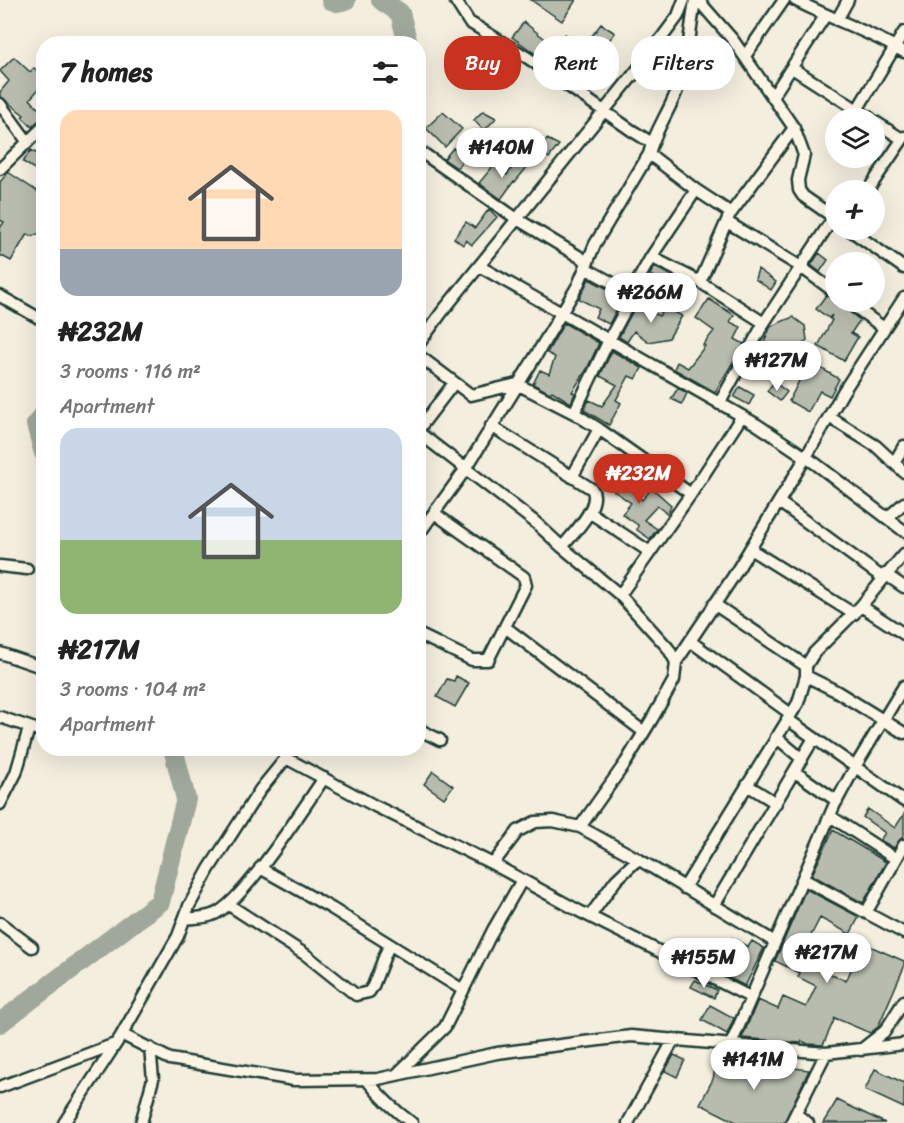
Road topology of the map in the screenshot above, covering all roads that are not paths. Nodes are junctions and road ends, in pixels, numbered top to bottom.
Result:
1 (455, 0) edge
2 (684, 0) edge
3 (697, 0) edge
4 (784, 0) edge
5 (795, 0) edge
6 (848, 0) edge
7 (825, 16) junction
8 (837, 20) junction
9 (904, 32) edge
10 (900, 49) edge
11 (745, 57) junction
12 (792, 68) junction
13 (774, 96) junction
14 (0, 104) edge
15 (853, 108) edge
16 (857, 108) edge
17 (604, 111) junction
18 (885, 127) edge
19 (794, 128) junction
20 (36, 133) edge
21 (903, 138) edge
22 (27, 141) junction
23 (651, 149) junction
24 (426, 155) edge
25 (0, 169) edge
26 (875, 180) edge
27 (696, 190) junction
28 (825, 212) edge
29 (729, 218) junction
30 (517, 219) junction
31 (825, 232) edge
32 (864, 240) edge
33 (651, 257) junction
34 (586, 265) junction
35 (479, 266) junction
36 (801, 267) junction
37 (904, 268) edge
38 (700, 282) junction
39 (825, 285) edge
40 (631, 293) junction
41 (0, 296) edge
42 (904, 298) edge
43 (862, 312) edge
44 (561, 313) junction
45 (36, 316) edge
46 (764, 323) junction
47 (884, 328) junction
48 (426, 335) edge
49 (609, 340) junction
50 (426, 361) edge
51 (454, 383) junction
52 (518, 384) junction
53 (719, 404) junction
54 (574, 413) junction
55 (742, 416) junction
56 (829, 417) junction
57 (426, 420) edge
58 (491, 426) junction
59 (599, 429) junction
60 (426, 438) edge
61 (904, 446) edge
62 (806, 458) junction
63 (894, 463) junction
64 (465, 470) junction
65 (904, 472) edge
66 (572, 477) junction
67 (692, 494) junction
68 (779, 502) junction
69 (904, 503) edge
70 (589, 512) junction
71 (434, 513) junction
72 (887, 518) junction
73 (426, 524) edge
74 (904, 531) edge
75 (562, 547) junction
76 (750, 549) junction
77 (650, 552) junction
78 (904, 554) edge
79 (0, 566) edge
80 (27, 569) dead end
81 (884, 576) junction
82 (904, 587) edge
83 (620, 595) junction
84 (714, 604) junction
85 (857, 610) junction
86 (505, 627) junction
87 (904, 634) edge
88 (426, 638) edge
89 (690, 641) junction
90 (0, 653) edge
91 (676, 662) junction
92 (36, 665) edge
93 (806, 671) junction
94 (904, 686) edge
95 (789, 716) junction
96 (0, 717) edge
97 (884, 721) junction
98 (29, 728) junction
99 (36, 730) edge
100 (644, 732) junction
101 (426, 733) edge
102 (904, 733) edge
103 (776, 737) junction
104 (814, 738) junction
105 (440, 740) dead end
106 (284, 756) edge
107 (294, 756) edge
108 (802, 759) junction
109 (855, 767) junction
110 (795, 772) junction
111 (324, 778) junction
112 (747, 785) junction
113 (837, 801) junction
114 (904, 801) edge
115 (776, 803) junction
116 (0, 804) edge
117 (830, 816) junction
118 (580, 827) junction
119 (904, 845) edge
120 (638, 859) junction
121 (896, 859) junction
122 (493, 864) junction
123 (260, 867) junction
124 (803, 879) junction
125 (522, 880) junction
126 (684, 888) junction
127 (229, 905) junction
128 (714, 906) junction
129 (866, 913) junction
130 (590, 916) junction
131 (184, 919) junction
132 (0, 922) edge
133 (904, 933) edge
134 (775, 942) junction
135 (389, 945) junction
136 (32, 947) dead end
137 (463, 990) junction
138 (750, 997) junction
139 (904, 1001) edge
140 (674, 1039) junction
141 (118, 1040) junction
142 (731, 1044) junction
143 (904, 1044) edge
144 (150, 1048) junction
145 (860, 1051) junction
146 (826, 1053) junction
147 (397, 1074) junction
148 (367, 1080) junction
149 (0, 1087) edge
150 (793, 1118) edge
151 (64, 1123) edge
152 (141, 1123) edge
153 (412, 1123) edge
154 (628, 1123) edge
155 (808, 1123) edge

1 - 17 street
2 - 17 street
3 - 11 street
3 - 23 street
4 - 11 street
5 - 7 street
6 - 8 street
7 - 8 street
7 - 12 street
8 - 10 street
9 - 10 street
10 - 16 street
11 - 13 street
12 - 13 street
12 - 15 street
13 - 19 street
14 - 22 street
17 - 23 street
17 - 30 street
18 - 21 street
19 - 28 street
19 - 29 street
20 - 22 street
21 - 26 street
22 - 25 street
23 - 27 street
23 - 34 street
24 - 30 street
27 - 29 street
27 - 33 street
29 - 36 street
29 - 38 street
30 - 34 street
30 - 35 street
31 - 36 street
32 - 37 street
33 - 38 street
33 - 40 street
34 - 40 street
34 - 44 street
35 - 44 street
35 - 48 street
36 - 39 street
36 - 46 street
38 - 46 street
40 - 49 street
41 - 45 street
42 - 47 street
43 - 47 street
44 - 49 street
44 - 52 street
46 - 53 street
47 - 56 street
49 - 53 street
49 - 54 street
50 - 51 street
51 - 52 street
51 - 57 street
52 - 54 street
52 - 58 street
53 - 55 street
54 - 59 street
55 - 62 street
55 - 67 street
56 - 62 street
56 - 63 street
58 - 64 street
58 - 66 street
59 - 66 street
59 - 67 street
60 - 64 street
61 - 63 street
62 - 68 street
62 - 72 street
63 - 65 street
64 - 71 street
64 - 75 street
66 - 70 street
67 - 77 street
68 - 76 street
68 - 81 street
69 - 72 street
70 - 75 street
70 - 77 street
71 - 73 street
71 - 86 street
72 - 74 street
75 - 83 street
76 - 84 street
76 - 85 street
77 - 83 street
78 - 81 street
79 - 80 street
81 - 82 street
81 - 85 street
83 - 91 street
84 - 89 street
84 - 93 street
85 - 87 street
85 - 93 street
86 - 88 street
86 - 100 street
89 - 91 street
89 - 95 street
90 - 92 street
91 - 100 street
93 - 95 street
93 - 97 street
94 - 97 street
95 - 103 street
95 - 104 street
96 - 98 street
97 - 102 street
97 - 109 street
98 - 99 street
98 - 116 street
100 - 118 street
101 - 105 street
103 - 108 street
103 - 112 street
104 - 108 street
104 - 109 street
106 - 131 street
107 - 111 street
108 - 110 street
109 - 113 street
109 - 114 street
110 - 113 street
110 - 115 street
111 - 122 street
111 - 123 street
112 - 115 street
112 - 126 street
113 - 117 street
115 - 128 street
117 - 121 street
117 - 124 street
118 - 120 street
118 - 122 street
119 - 121 street
120 - 126 street
120 - 130 street
121 - 129 street
122 - 125 street
123 - 127 street
123 - 135 street
124 - 129 street
124 - 134 street
125 - 130 street
125 - 137 street
126 - 128 street
127 - 131 street
127 - 135 street
128 - 134 street
129 - 133 street
130 - 138 street
131 - 141 street
132 - 136 street
134 - 138 street
135 - 137 street
137 - 147 street
138 - 142 street
139 - 145 street
140 - 142 street
140 - 147 street
140 - 154 street
141 - 144 street
141 - 149 street
141 - 151 street
142 - 146 street
143 - 145 street
144 - 148 street
144 - 152 street
145 - 146 street
146 - 150 street
147 - 148 street
148 - 153 street
150 - 155 street

